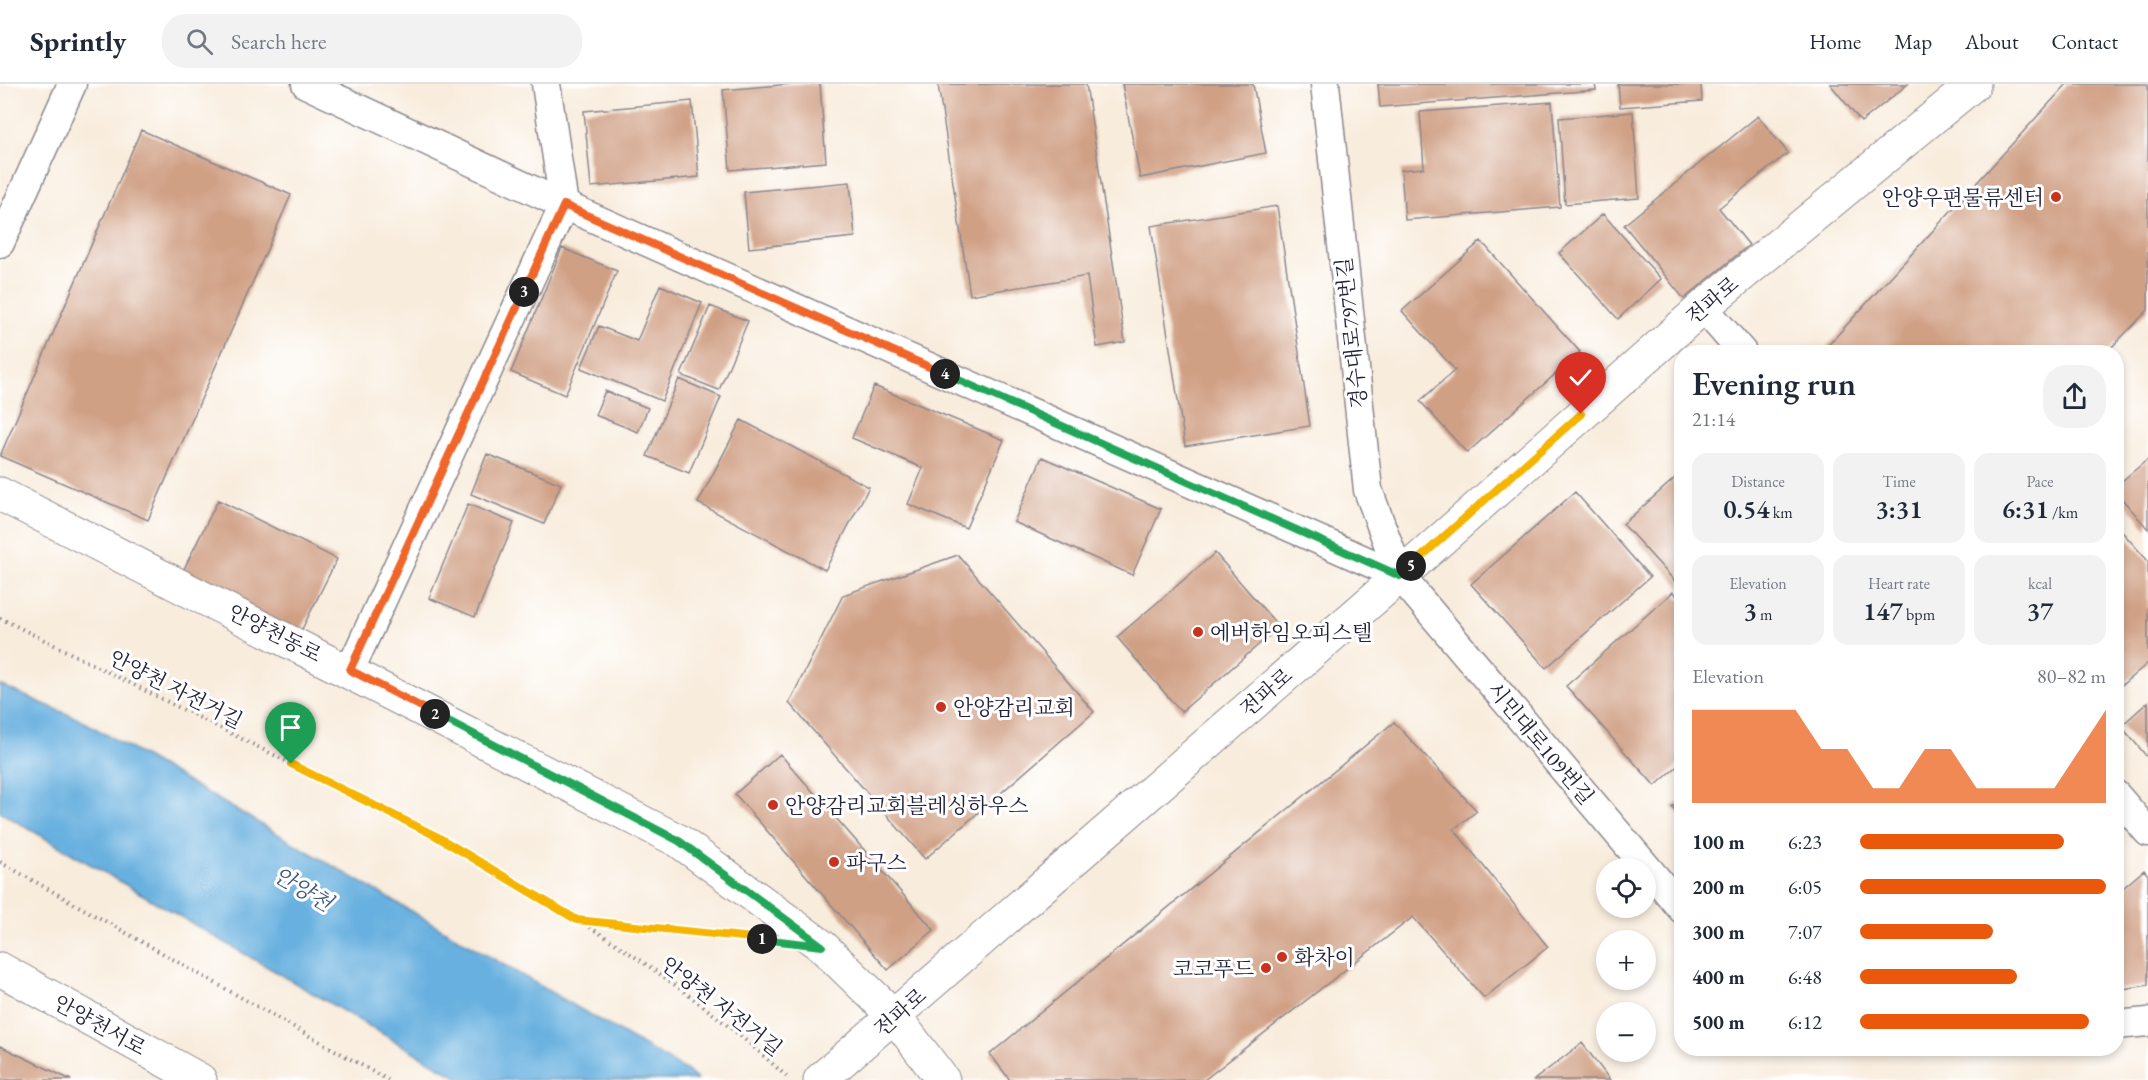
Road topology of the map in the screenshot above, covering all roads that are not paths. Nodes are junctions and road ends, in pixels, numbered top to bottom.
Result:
1 (72, 84) edge
2 (306, 84) edge
3 (546, 84) edge
4 (1325, 84) edge
5 (1974, 84) edge
6 (564, 205) junction
7 (0, 243) edge
8 (1703, 307) junction
9 (1736, 345) edge
10 (0, 494) edge
11 (1400, 576) junction
12 (350, 670) junction
13 (2124, 804) edge
14 (2148, 832) edge
15 (1674, 900) edge
16 (0, 969) edge
17 (895, 1017) junction
18 (2148, 1022) edge
19 (2124, 1024) edge
20 (200, 1080) edge
21 (820, 1080) edge
22 (943, 1080) edge

1 - 7 street
2 - 6 street
3 - 6 street
4 - 11 street, 경수대로797번길
5 - 8 street, 전파로
6 - 11 street
6 - 12 street
8 - 9 street
8 - 11 street, 전파로
10 - 12 street, 안양천동로
11 - 15 street, 시민대로109번길
11 - 17 street, 전파로
12 - 17 street, 안양천동로
13 - 14 street
16 - 20 street, 안양천서로
17 - 21 street, 전파로
17 - 22 street, 안양천동로
18 - 19 street

